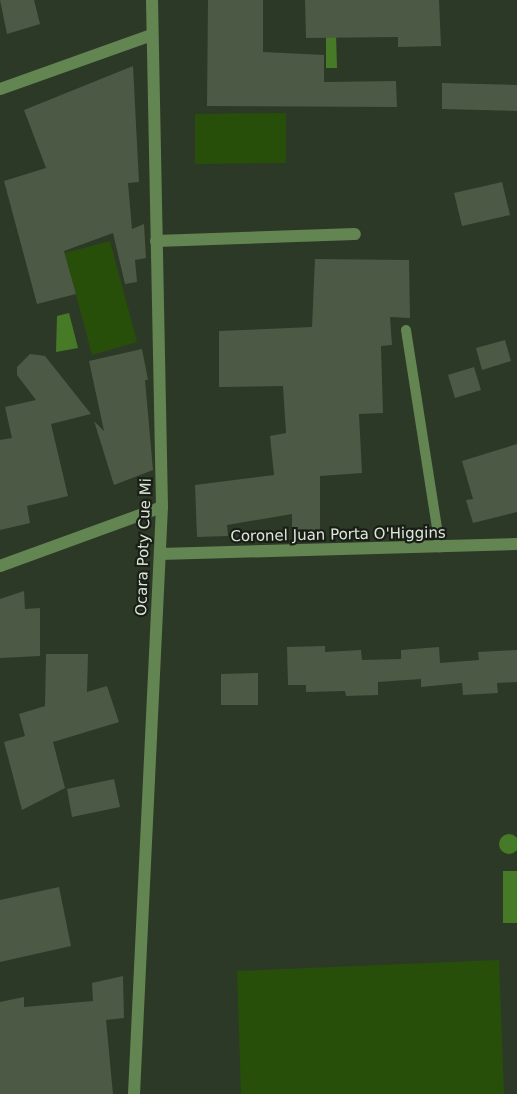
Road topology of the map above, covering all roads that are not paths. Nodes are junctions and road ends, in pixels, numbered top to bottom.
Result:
1 (152, 0) edge
2 (152, 35) junction
3 (0, 89) edge
4 (355, 234) dead end
5 (156, 241) junction
6 (405, 330) dead end
7 (162, 507) junction
8 (517, 544) edge
9 (440, 548) junction
10 (160, 554) junction
11 (0, 566) edge
12 (134, 1094) edge

1 - 2 street, Ocara Poty Cue Mi
2 - 3 street
2 - 5 street, Ocara Poty Cue Mi
4 - 5 street
5 - 7 street, Ocara Poty Cue Mi
6 - 9 lane
7 - 10 street, Ocara Poty Cue Mi
7 - 11 street
8 - 9 street, Coronel Juan Porta O'Higgins
9 - 10 street, Coronel Juan Porta O'Higgins
10 - 12 street, Ocara Poty Cue Mi

